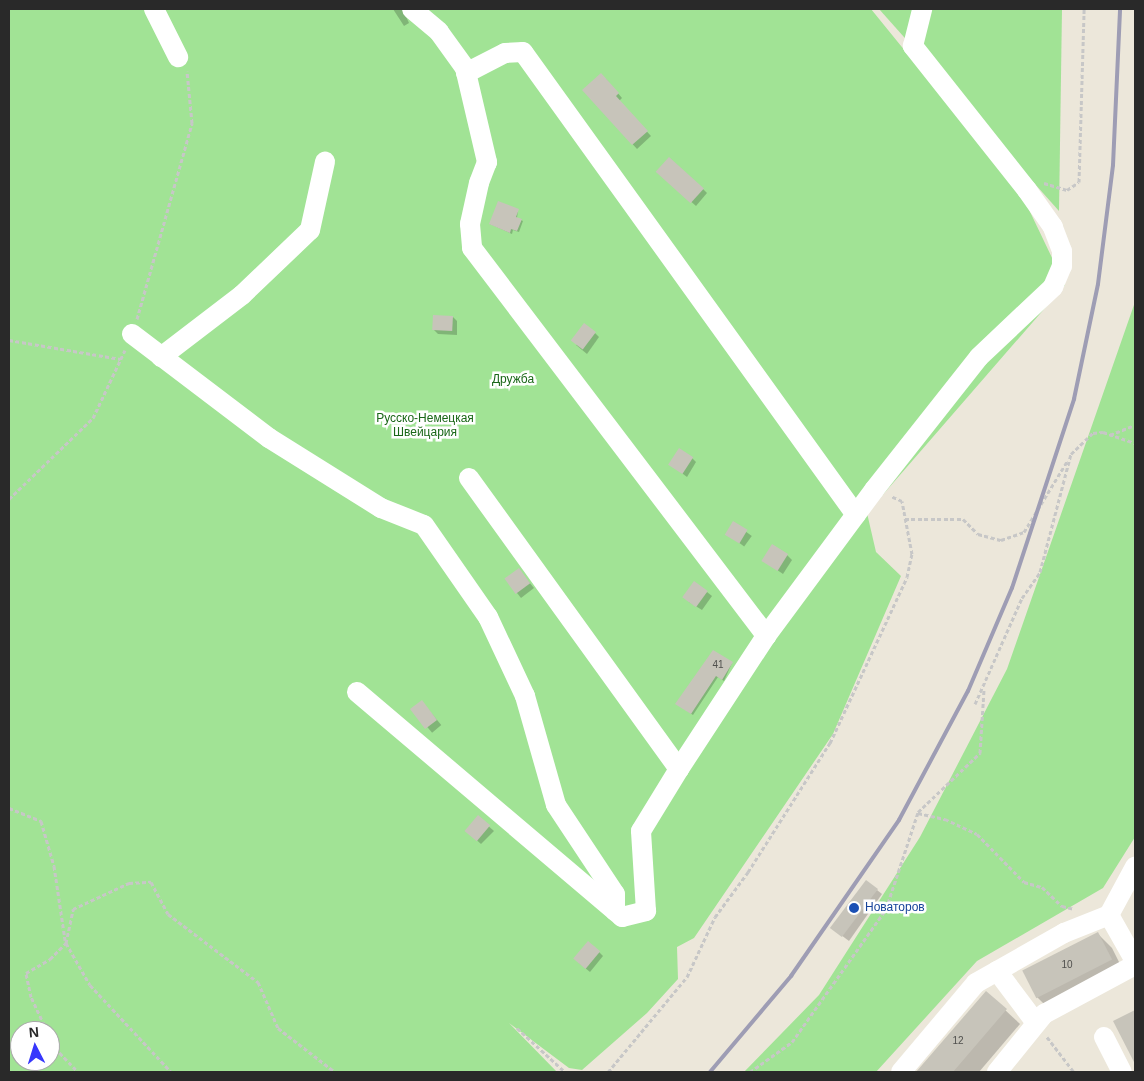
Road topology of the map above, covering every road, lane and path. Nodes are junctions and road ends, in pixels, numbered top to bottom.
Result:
1 (154, 9) edge
2 (412, 9) edge
3 (922, 9) edge
4 (1084, 9) edge
5 (178, 57) joint
6 (466, 73) junction
7 (325, 162) dead end
8 (1040, 181) dead end
9 (132, 334) junction
10 (9, 340) edge
11 (161, 357) junction
12 (120, 359) junction
13 (1135, 425) edge
14 (1109, 435) junction
15 (1135, 443) edge
16 (1070, 456) junction
17 (469, 478) dead end
18 (874, 490) junction
19 (9, 499) edge
20 (856, 515) junction
21 (905, 519) junction
22 (766, 636) junction
23 (984, 689) junction
24 (357, 692) dead end
25 (975, 704) dead end
26 (679, 769) junction
27 (9, 808) edge
28 (918, 812) junction
29 (1135, 867) edge
30 (615, 911) junction
31 (1106, 916) junction
32 (66, 943) junction
33 (1135, 961) edge
34 (1135, 965) edge
35 (997, 971) junction
36 (42, 1021) edge
37 (1036, 1023) junction
38 (517, 1028) dead end
39 (1104, 1037) dead end
40 (60, 1053) edge
41 (78, 1072) edge
42 (171, 1072) edge
43 (335, 1072) edge
44 (565, 1072) edge
45 (608, 1072) edge
46 (750, 1072) edge
47 (901, 1072) edge
48 (996, 1072) edge
49 (1074, 1072) edge
50 (1122, 1072) edge

1 - 5 street
2 - 6 street
3 - 18 street
4 - 8 path
5 - 9 path
6 - 20 street
6 - 22 street
7 - 11 street
9 - 11 street
9 - 12 path
10 - 12 path
11 - 30 street
12 - 19 path
13 - 14 path
14 - 15 path
14 - 16 path
16 - 21 path
16 - 23 path
17 - 26 street
18 - 20 street
18 - 21 path
20 - 22 street
21 - 45 path
22 - 26 street
23 - 25 path
23 - 28 path
24 - 30 street
26 - 30 street
27 - 32 path
28 - 31 path
28 - 46 path
29 - 31 street
31 - 33 street
31 - 35 street
32 - 36 path
32 - 42 path
32 - 43 path
34 - 37 street
35 - 37 street
35 - 47 street
37 - 48 street
37 - 49 path
38 - 44 path
39 - 50 street
40 - 41 path

